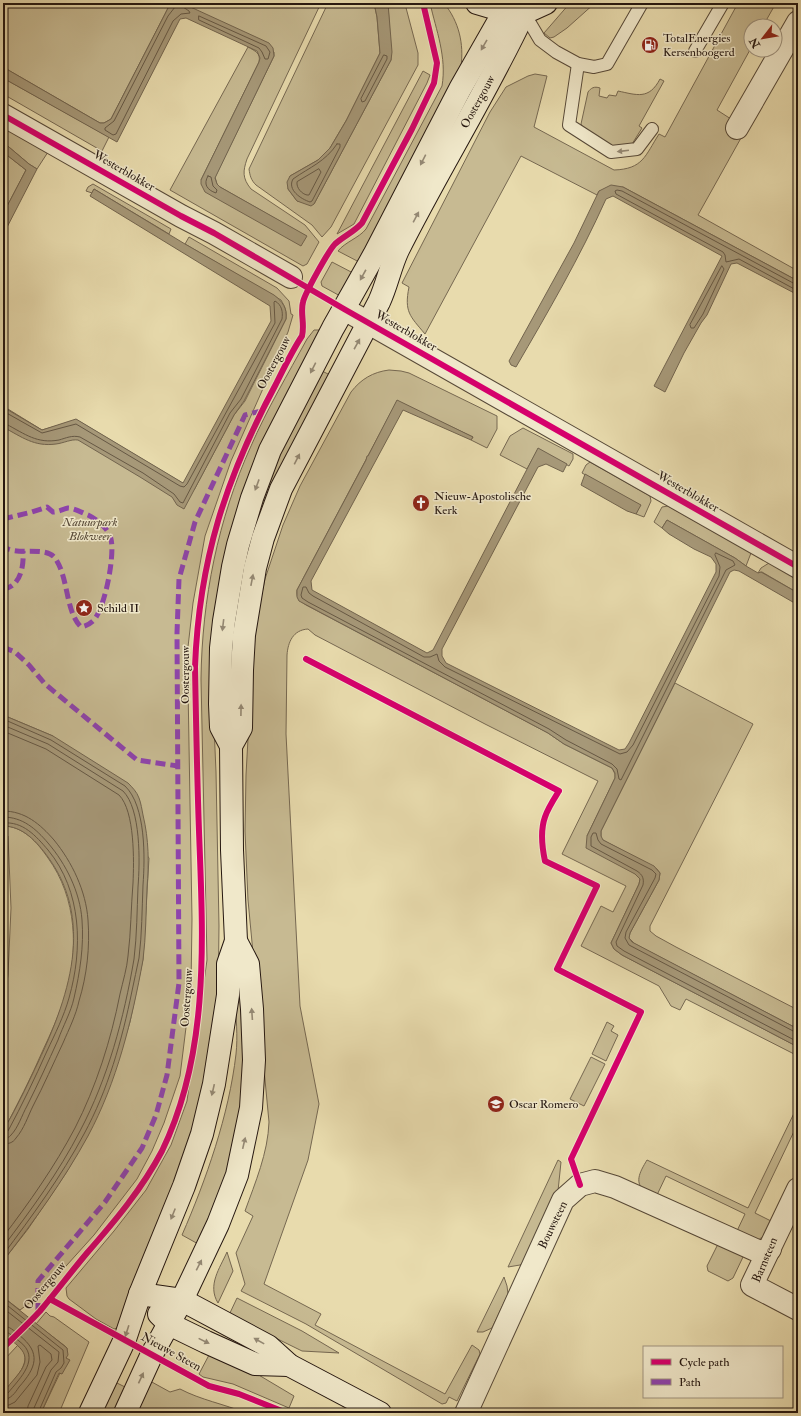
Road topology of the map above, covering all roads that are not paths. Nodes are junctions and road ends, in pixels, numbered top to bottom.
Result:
1 (477, 3) edge
2 (546, 3) edge
3 (642, 3) edge
4 (723, 3) edge
5 (513, 8) edge
6 (798, 22) edge
7 (695, 51) dead end
8 (578, 64) junction
9 (3, 115) edge
10 (737, 128) dead end
11 (652, 129) dead end
12 (291, 277) dead end
13 (344, 308) junction
14 (369, 322) junction
15 (798, 567) edge
16 (231, 746) junction
17 (236, 941) junction
18 (798, 1189) edge
19 (770, 1249) junction
20 (140, 1294) junction
21 (182, 1300) junction
22 (798, 1309) edge
23 (169, 1324) junction
24 (289, 1365) junction
25 (90, 1413) edge
26 (124, 1413) edge
27 (380, 1413) edge
28 (466, 1413) edge

1 - 5 main road
2 - 5 main road
3 - 8 lane
4 - 7 lane
5 - 8 lane
5 -> 13 main road, Oostergouw
14 -> 5 main road, Oostergouw
6 - 10 main road
11 -> 8 lane
9 - 12 main road, Westerblokker
13 - 14 main road, Westerblokker
13 -> 16 main road, Oostergouw
14 - 15 main road, Westerblokker
16 -> 14 main road, Oostergouw
16 - 17 main road, Oostergouw
17 -> 20 main road, Oostergouw
21 -> 17 main road, Oostergouw
18 - 19 main road, Barnsteen
19 - 22 main road, Barnsteen
19 - 28 main road, Bouwsteen
20 - 21 main road, Nieuwe Steen
20 - 23 main road, Nieuwe Steen
20 -> 25 main road, Oostergouw
21 - 23 main road, Oostergouw
24 -> 21 main road, Nieuwe Steen
23 -> 24 main road, Nieuwe Steen
26 -> 23 main road, Oostergouw
24 - 27 main road, Nieuwe Steen

